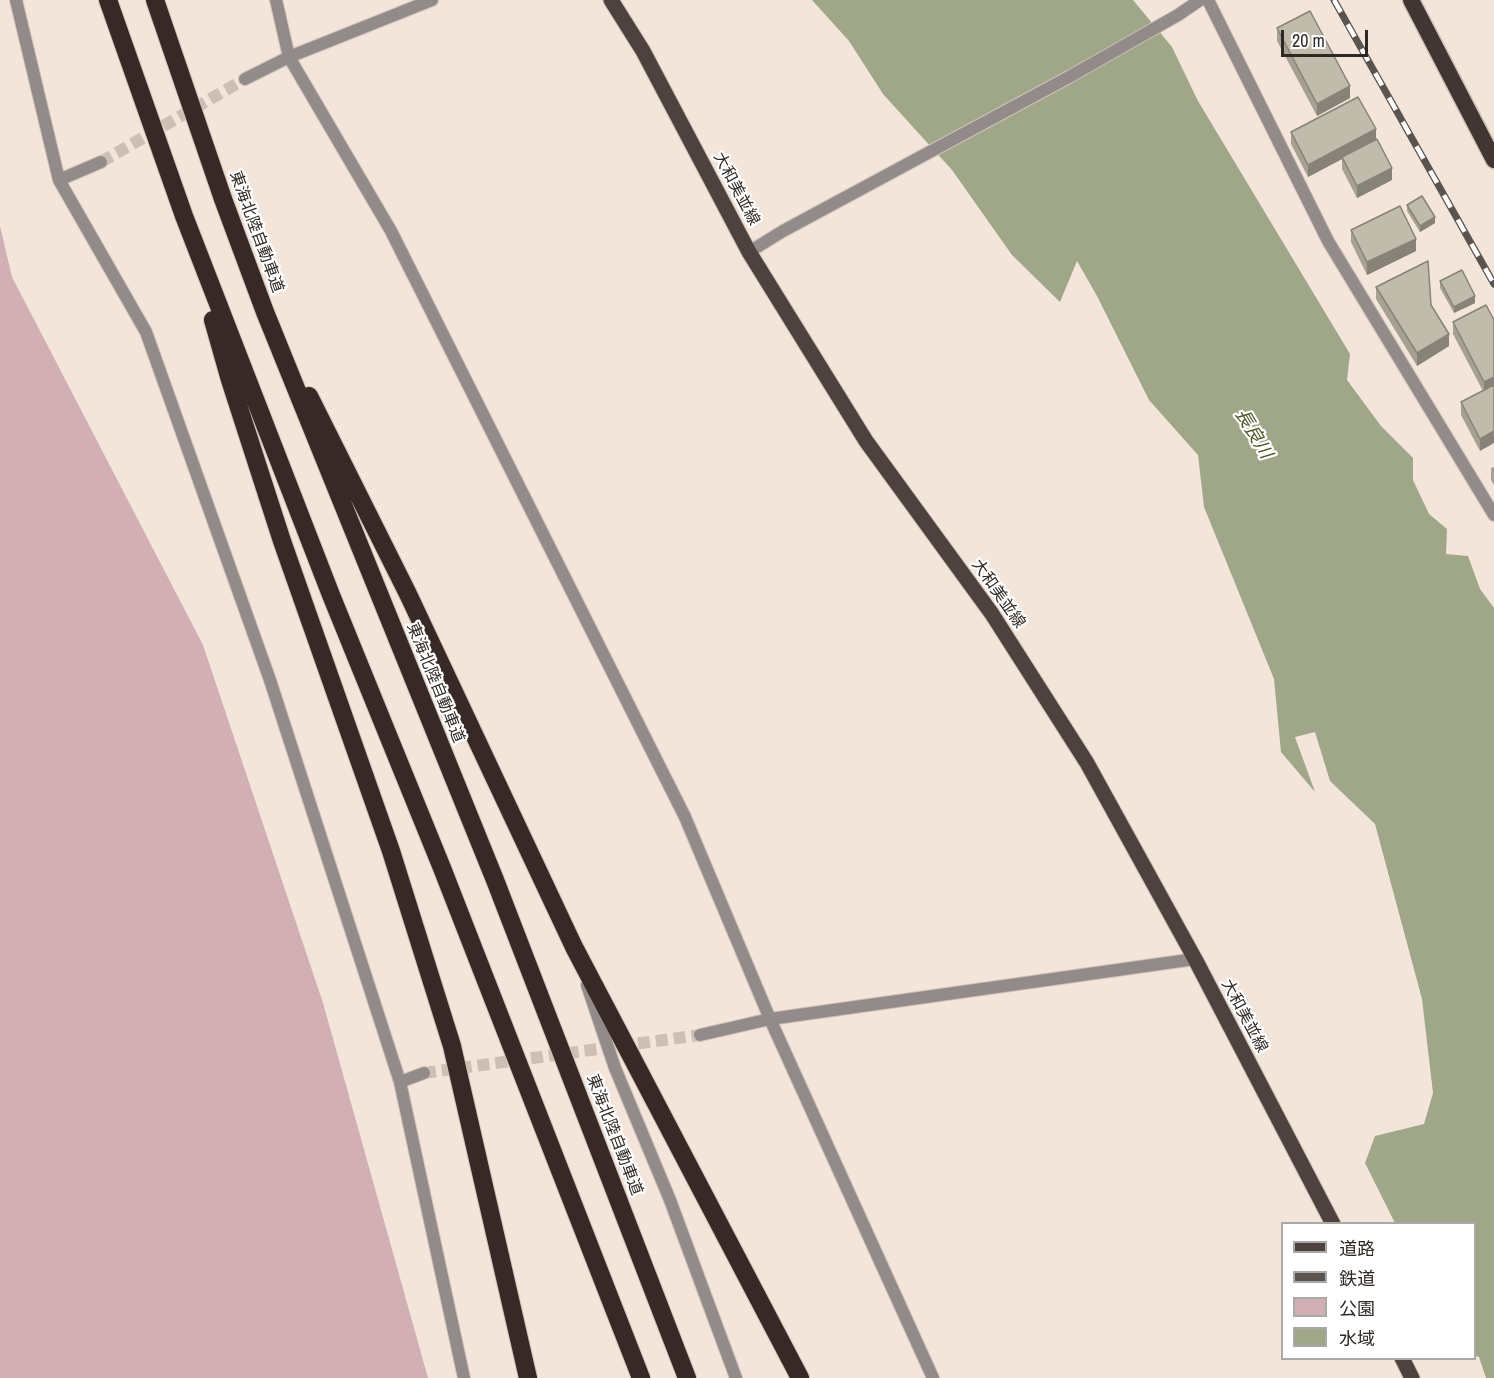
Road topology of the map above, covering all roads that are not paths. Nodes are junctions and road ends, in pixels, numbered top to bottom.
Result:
1 (16, 0) edge
2 (108, 0) edge
3 (155, 0) edge
4 (276, 0) edge
5 (432, 0) edge
6 (611, 0) edge
7 (1200, 0) edge
8 (1208, 0) edge
9 (1411, 0) edge
10 (289, 57) junction
11 (245, 79) tunnel mouth
12 (1494, 160) edge
13 (101, 162) tunnel mouth
14 (59, 180) junction
15 (184, 216) junction
16 (749, 252) junction
17 (265, 312) junction
18 (1494, 514) edge
19 (574, 947) junction
20 (1195, 959) junction
21 (770, 1019) junction
22 (700, 1035) tunnel mouth
23 (424, 1073) tunnel mouth
24 (400, 1083) junction
25 (1332, 1222) edge
26 (1403, 1360) edge
27 (527, 1376) edge
28 (464, 1378) edge
29 (641, 1378) edge
30 (687, 1378) edge
31 (736, 1378) edge
32 (800, 1378) edge
33 (933, 1378) edge
34 (1412, 1378) edge

1 - 14 street
2 - 15 highway
3 - 17 highway, 東海北陸自動車道
4 - 10 street
5 - 10 street
6 - 16 main road, 大和美並線
7 - 16 street
8 - 18 street
9 - 12 highway
10 - 11 street
10 - 21 street
13 - 14 street
14 - 24 street
15 - 27 highway
15 - 29 highway
16 - 20 main road, 大和美並線
17 - 19 highway
17 - 30 highway, 東海北陸自動車道
19 - 31 street
19 - 32 highway
20 - 21 street
20 - 25 main road, 大和美並線
21 - 22 street
21 - 33 street
23 - 24 street
24 - 28 street
26 - 34 main road

